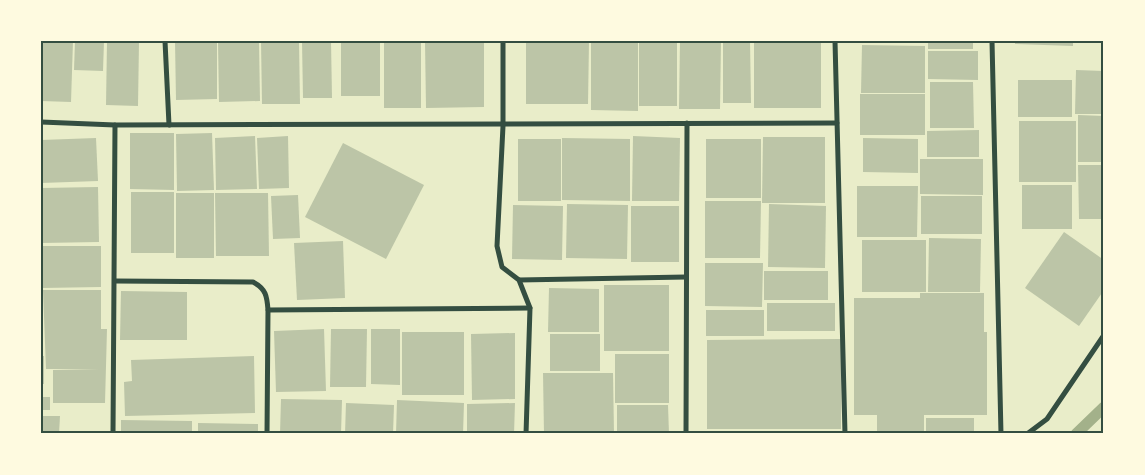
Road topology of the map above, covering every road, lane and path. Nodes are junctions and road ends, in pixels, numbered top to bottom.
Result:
1 (165, 41) edge
2 (503, 41) edge
3 (835, 41) edge
4 (992, 41) edge
5 (41, 122) edge
6 (687, 123) junction
7 (837, 124) junction
8 (116, 125) junction
9 (170, 125) junction
10 (503, 126) junction
11 (686, 277) junction
12 (519, 280) junction
13 (115, 281) junction
14 (530, 308) junction
15 (268, 310) junction
16 (1104, 335) edge
17 (113, 434) edge
18 (267, 434) edge
19 (526, 434) edge
20 (686, 434) edge
21 (845, 434) edge
22 (1002, 434) edge
23 (1027, 434) edge

1 - 9 street
2 - 10 street
3 - 7 street
4 - 22 street
5 - 8 street
6 - 7 street
6 - 10 street
6 - 11 street
7 - 21 street
8 - 9 street
8 - 13 street
9 - 10 street
10 - 12 street
11 - 12 street
11 - 20 street
12 - 14 street
13 - 15 street
13 - 17 street
14 - 15 street
14 - 19 street
15 - 18 street
16 - 23 street

